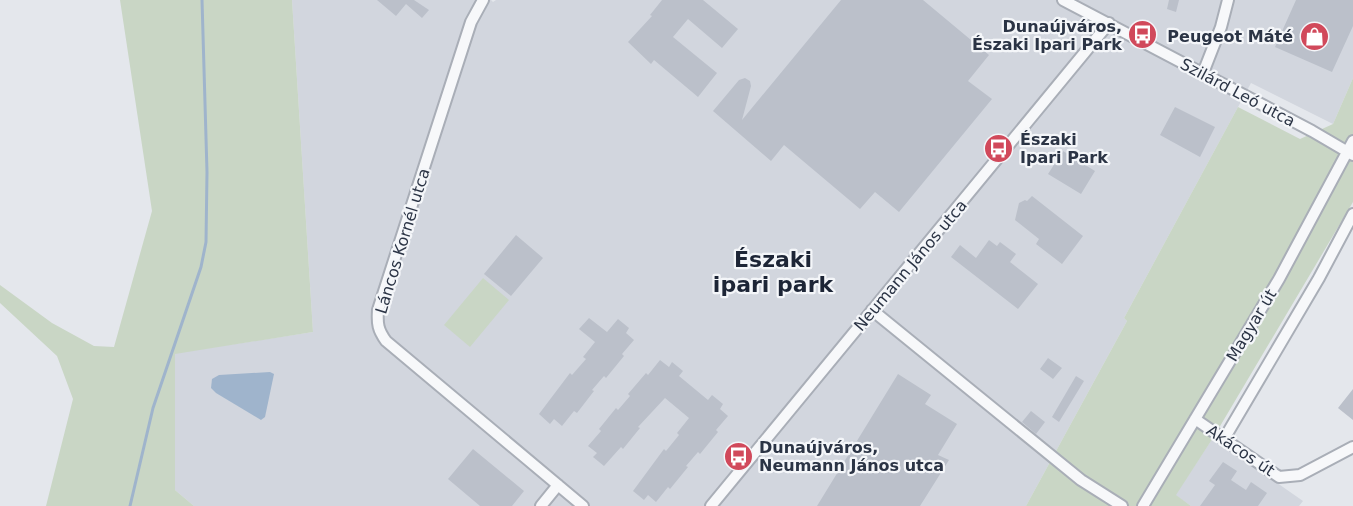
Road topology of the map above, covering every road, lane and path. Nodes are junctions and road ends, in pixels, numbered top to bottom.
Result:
1 (483, 0) edge
2 (1063, 0) edge
3 (1228, 0) edge
4 (1109, 23) junction
5 (1203, 73) junction
6 (1352, 149) edge
7 (1353, 214) edge
8 (872, 310) junction
9 (1196, 419) junction
10 (1224, 439) junction
11 (1353, 447) edge
12 (558, 485) junction
13 (540, 506) edge
14 (583, 506) edge
15 (711, 506) edge
16 (1122, 506) edge
17 (1143, 506) edge

1 - 12 street, Láncos Kornél utca
2 - 4 street, Szilárd Leó utca
3 - 5 street
4 - 5 street, Szilárd Leó utca
4 - 8 street, Neumann János utca
5 - 6 street, Szilárd Leó utca
6 - 9 street, Magyar út
7 - 10 street
8 - 15 street, Neumann János utca
8 - 16 street
9 - 10 street, Akácos út
9 - 17 street, Magyar út
10 - 11 street, Akácos út
12 - 13 street
12 - 14 street, Láncos Kornél utca

